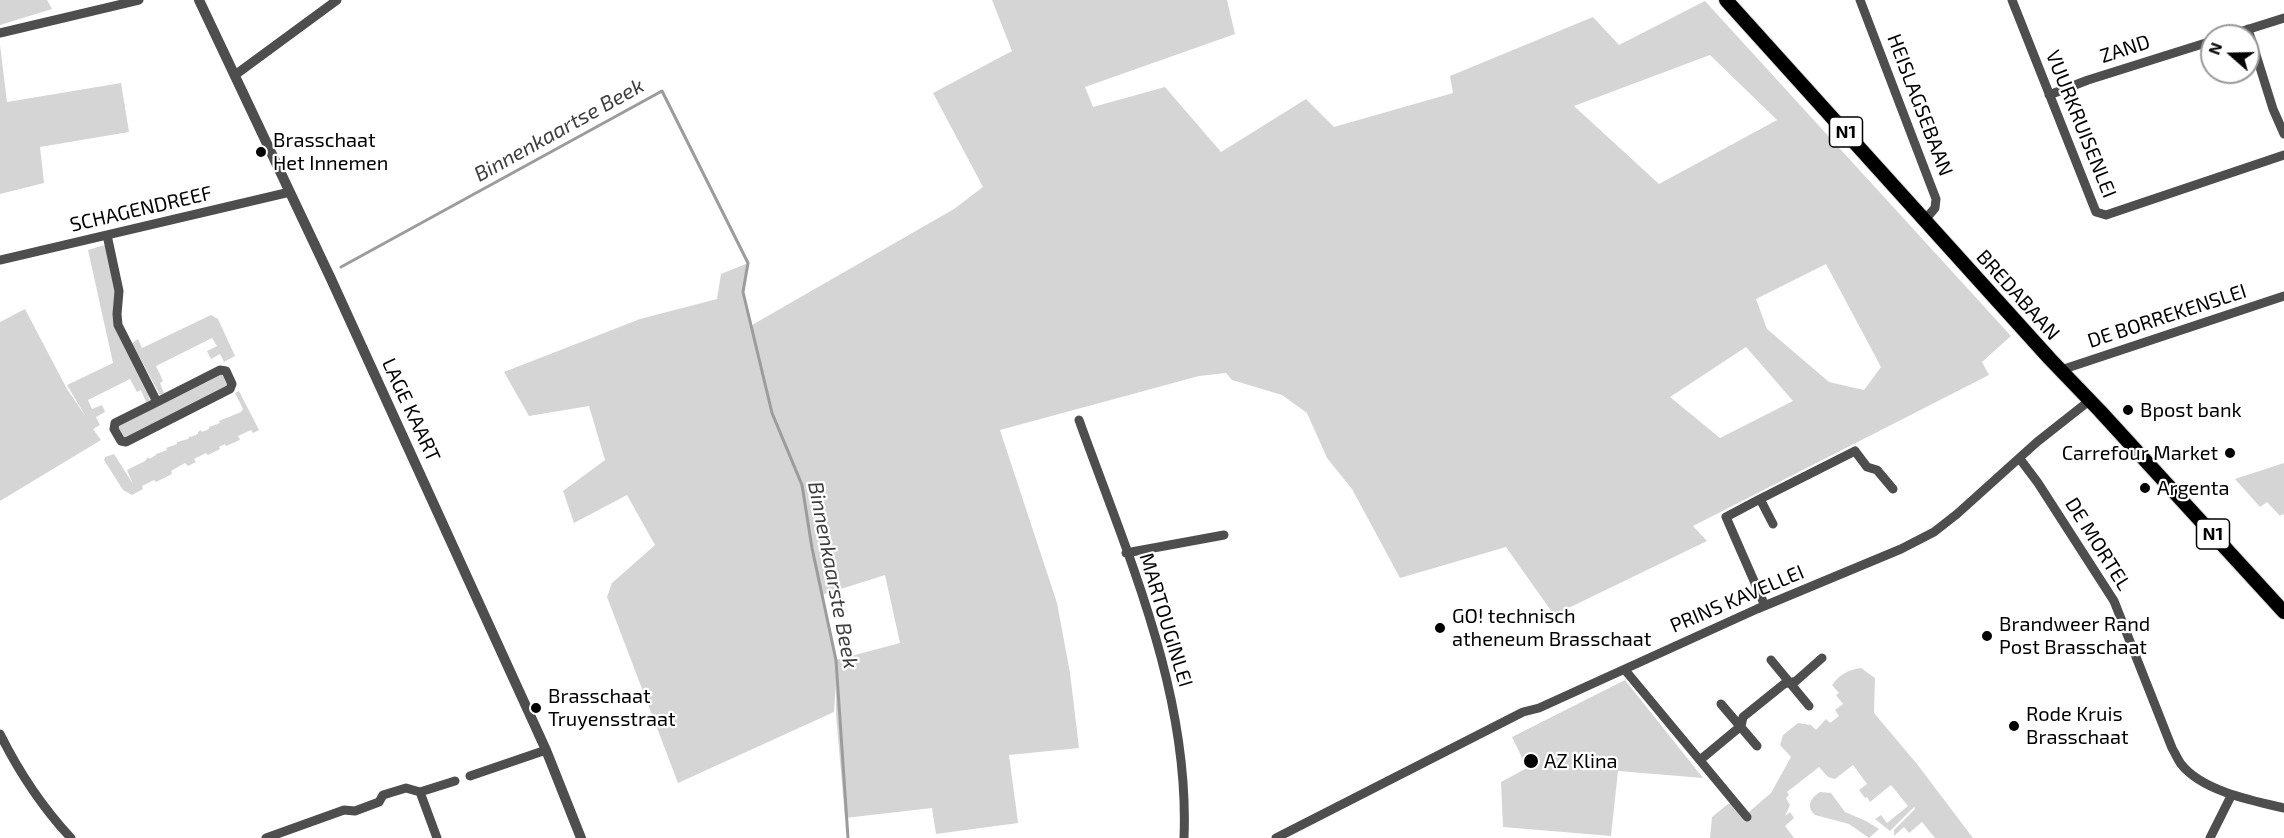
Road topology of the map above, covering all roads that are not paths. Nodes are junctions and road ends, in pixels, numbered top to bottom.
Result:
1 (139, 0) edge
2 (199, 0) edge
3 (337, 0) edge
4 (1726, 0) edge
5 (1860, 0) edge
6 (2012, 0) edge
7 (2284, 18) edge
8 (2260, 25) edge
9 (0, 33) edge
10 (2200, 45) edge
11 (2260, 67) edge
12 (235, 75) junction
13 (2049, 95) junction
14 (2284, 134) edge
15 (2284, 155) edge
16 (290, 192) junction
17 (1924, 221) junction
18 (107, 235) junction
19 (0, 260) edge
20 (2284, 296) edge
21 (2061, 370) junction
22 (2089, 401) junction
23 (157, 402) junction
24 (1079, 420) dead end
25 (2020, 459) junction
26 (1893, 489) dead end
27 (1760, 500) junction
28 (1773, 524) dead end
29 (1224, 535) dead end
30 (1126, 553) junction
31 (2281, 605) edge
32 (1765, 606) junction
33 (1822, 658) dead end
34 (1771, 660) dead end
35 (1625, 670) junction
36 (1790, 682) junction
37 (1721, 704) dead end
38 (1809, 706) dead end
39 (1741, 726) junction
40 (0, 734) edge
41 (1757, 746) dead end
42 (546, 750) junction
43 (1700, 760) junction
44 (470, 776) dead end
45 (454, 781) dead end
46 (420, 792) junction
47 (2231, 796) junction
48 (2284, 808) edge
49 (1747, 817) dead end
50 (71, 838) edge
51 (266, 838) edge
52 (437, 838) edge
53 (581, 838) edge
54 (1184, 838) edge
55 (1276, 838) edge
56 (2210, 838) edge

1 - 9 street
2 - 12 street, LAGE KAART
3 - 12 street
4 - 17 main road, BREDABAAN / N1
5 - 17 street, HEISLAGSEBAAN
6 - 13 street, VUURKRUISENLEI
7 - 8 street
10 - 13 street, ZAND
11 - 14 street
12 - 16 street, LAGE KAART
13 - 15 street, VUURKRUISENLEI
16 - 18 street, SCHAGENDREEF
16 - 42 street, LAGE KAART
17 - 21 main road, BREDABAAN / N1
18 - 19 street, SCHAGENDREEF
18 - 23 street
20 - 21 street, DE BORREKENSLEI
21 - 22 main road, BREDABAAN / N1
22 - 25 street, PRINS KAVELLEI
22 - 31 main road, BREDABAAN / N1
23 - 23 street
24 - 30 street, MARTOUGINLEI
25 - 32 street, PRINS KAVELLEI
25 - 47 street, DE MORTEL
26 - 27 street
27 - 28 street
27 - 32 street
29 - 30 street
30 - 54 street, MARTOUGINLEI
32 - 35 street, PRINS KAVELLEI
33 - 36 street
34 - 36 street
35 - 43 street
35 - 55 street, PRINS KAVELLEI
36 - 38 street
36 - 39 street
37 - 39 street
39 - 41 street
39 - 43 street
40 - 50 street
42 - 44 street
42 - 53 street, LAGE KAART
43 - 49 street
45 - 46 street
46 - 51 street
46 - 52 street
47 - 48 street, DE MORTEL
47 - 56 street

